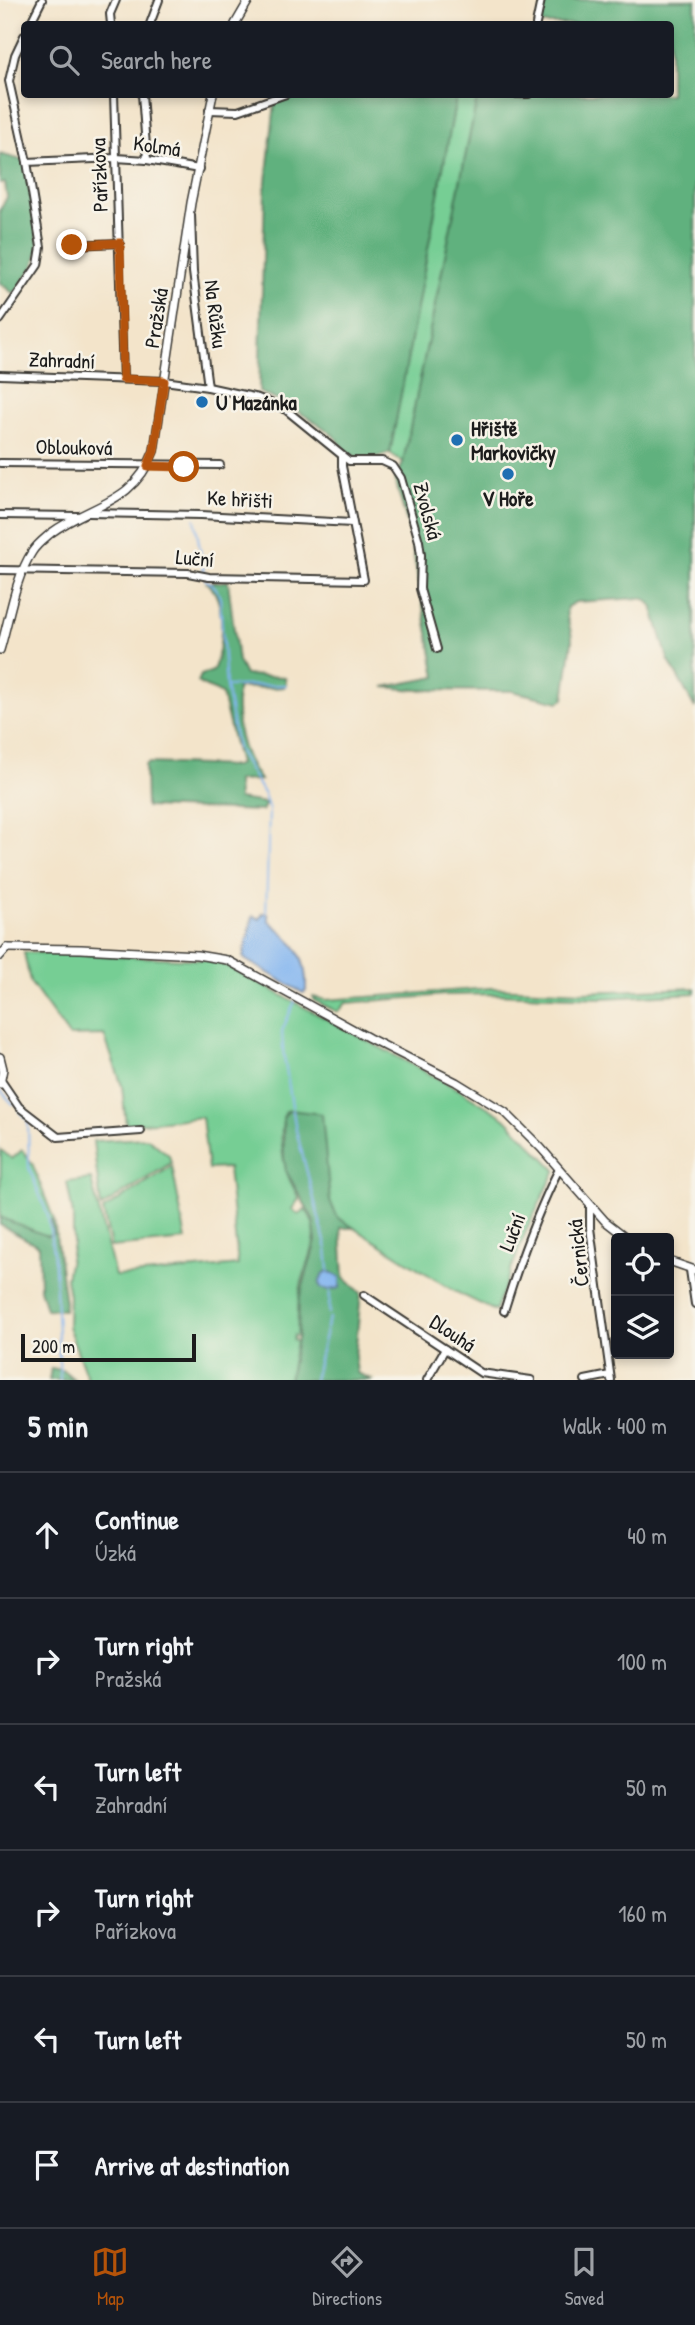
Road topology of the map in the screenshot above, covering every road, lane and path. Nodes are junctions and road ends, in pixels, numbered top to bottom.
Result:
1 (42, 0) edge
2 (116, 0) edge
3 (159, 0) edge
4 (249, 0) edge
5 (541, 0) edge
6 (32, 21) edge
7 (111, 21) edge
8 (151, 21) edge
9 (237, 21) edge
10 (537, 21) edge
11 (21, 42) edge
12 (114, 98) edge
13 (142, 98) edge
14 (212, 98) edge
15 (275, 98) edge
16 (209, 110) junction
17 (116, 158) junction
18 (146, 160) junction
19 (27, 162) junction
20 (199, 170) junction
21 (191, 203) junction
22 (120, 243) junction
23 (72, 245) dead end
24 (0, 320) edge
25 (0, 375) edge
26 (123, 379) junction
27 (164, 381) junction
28 (208, 387) junction
29 (342, 456) junction
30 (0, 463) edge
31 (220, 465) dead end
32 (148, 466) junction
33 (0, 515) edge
34 (82, 515) junction
35 (352, 523) junction
36 (0, 570) edge
37 (23, 570) junction
38 (437, 649) dead end
39 (0, 650) edge
40 (0, 944) edge
41 (8, 948) junction
42 (0, 956) edge
43 (0, 1057) edge
44 (1, 1083) edge
45 (141, 1130) dead end
46 (559, 1169) junction
47 (590, 1205) junction
48 (620, 1233) edge
49 (674, 1263) edge
50 (692, 1270) edge
51 (363, 1295) dead end
52 (695, 1304) edge
53 (504, 1311) dead end
54 (445, 1349) junction
55 (610, 1378) edge
56 (427, 1380) edge
57 (531, 1380) edge
58 (585, 1380) edge

1 - 6 street
2 - 7 street
3 - 8 street
4 - 9 street
5 - 10 street
11 - 19 street
12 - 17 street, Pařízkova
13 - 18 street
14 - 16 street, Pražská
15 - 16 street
16 - 20 street, Pražská
17 - 18 street, Kolmá
17 - 19 street, Kolmá
17 - 22 street, Pařízkova
18 - 20 street, Kolmá
19 - 24 street
20 - 21 street, Pražská
21 - 27 street, Pražská
21 - 28 street, Na Růžku
22 - 23 street
22 - 26 street, Pařízkova
25 - 26 street, Zahradní
26 - 27 street, Zahradní
27 - 28 street
27 - 32 street, Pražská
28 - 29 street
29 - 35 street
29 - 38 street, Zvolská
30 - 32 street, Oblouková
31 - 32 street, Oblouková
32 - 34 street, Pražská
33 - 34 street
34 - 35 street, Ke hřišti
34 - 37 street, Pražská
35 - 37 street, Luční
36 - 37 street, Luční
37 - 39 street, Pražská
40 - 41 street
41 - 42 street
41 - 46 street
43 - 44 street
44 - 45 street
46 - 47 street
46 - 53 street, Luční
47 - 48 street
47 - 55 street, Černická
49 - 50 street
50 - 52 street
51 - 54 street, Dlouhá
54 - 56 street
54 - 57 street, Dlouhá
55 - 58 street

